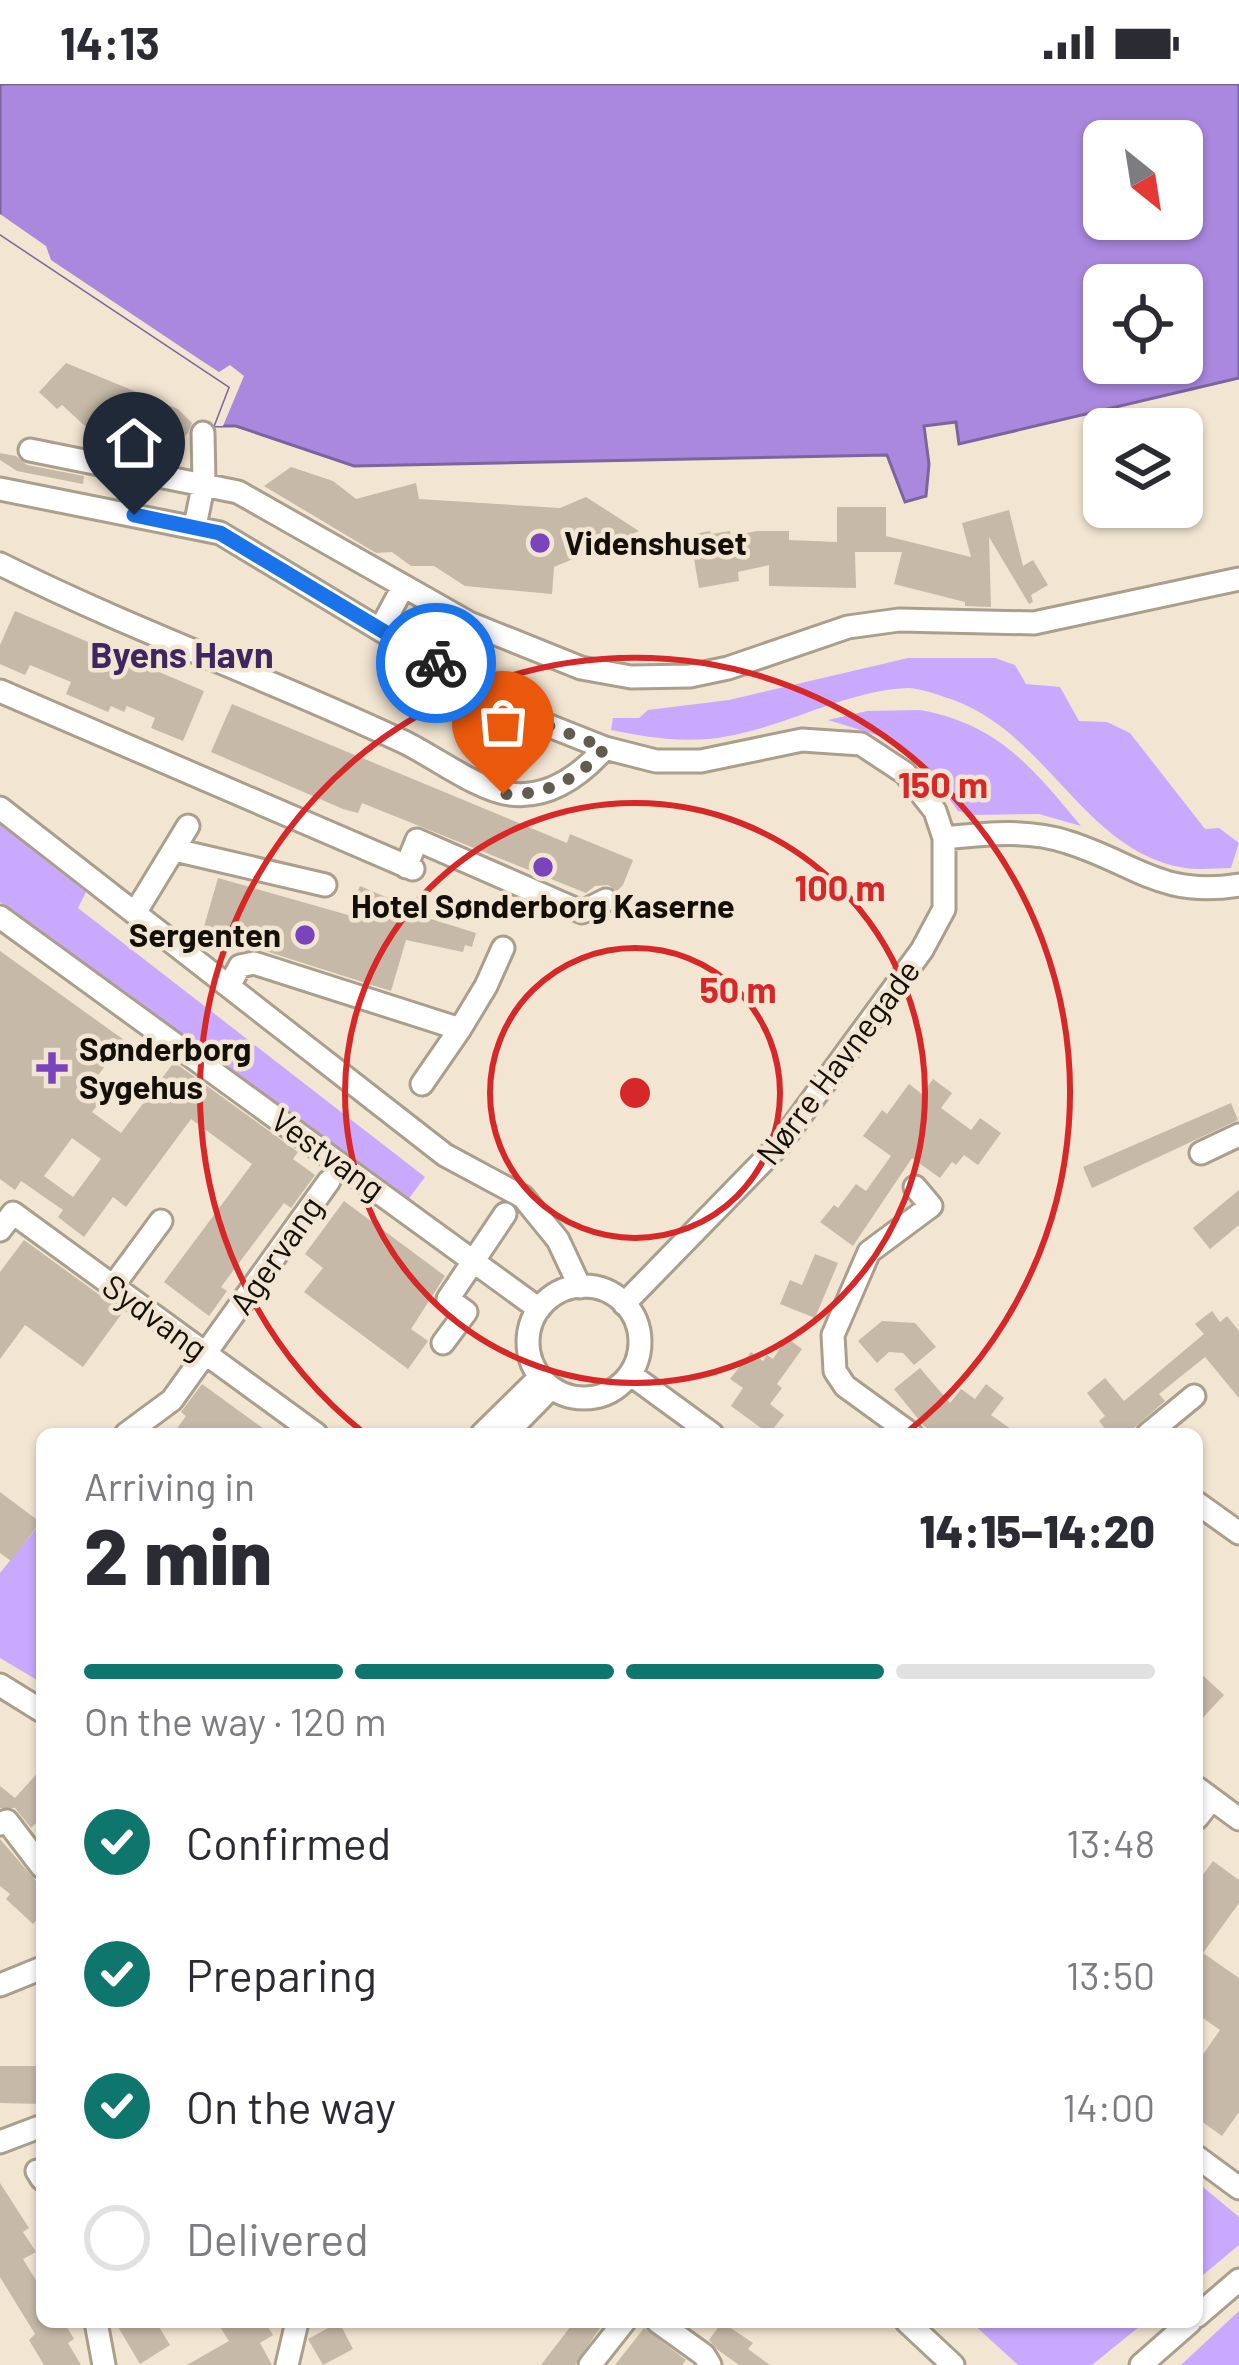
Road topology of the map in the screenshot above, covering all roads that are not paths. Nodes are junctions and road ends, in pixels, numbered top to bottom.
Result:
1 (203, 433) dead end
2 (30, 450) dead end
3 (204, 482) junction
4 (0, 489) edge
5 (195, 526) junction
6 (1, 569) edge
7 (1239, 579) edge
8 (403, 587) junction
9 (381, 628) junction
10 (0, 691) edge
11 (605, 748) junction
12 (0, 808) edge
13 (188, 826) dead end
14 (944, 838) junction
15 (175, 850) junction
16 (325, 885) dead end
17 (1239, 885) edge
18 (606, 900) dead end
19 (135, 913) junction
20 (0, 917) edge
21 (503, 947) dead end
22 (229, 986) junction
23 (460, 1029) junction
24 (422, 1084) dead end
25 (1239, 1136) edge
26 (1201, 1154) dead end
27 (329, 1180) dead end
28 (915, 1187) dead end
29 (505, 1214) dead end
30 (161, 1221) dead end
31 (0, 1231) edge
32 (472, 1259) junction
33 (113, 1286) junction
34 (580, 1286) junction
35 (624, 1304) junction
36 (539, 1309) junction
37 (443, 1343) dead end
38 (206, 1354) junction
39 (630, 1374) junction
40 (545, 1382) junction
41 (1194, 1396) dead end
42 (134, 1428) edge
43 (308, 1428) edge
44 (489, 1428) edge
45 (510, 1428) edge
46 (704, 1428) edge
47 (903, 1428) edge
48 (1155, 1428) edge
49 (1203, 1507) edge
50 (1239, 1533) edge
51 (0, 1684) edge
52 (36, 1707) edge
53 (1204, 1793) edge
54 (1239, 1819) edge
55 (0, 1824) edge
56 (36, 1859) edge
57 (36, 1970) edge
58 (0, 1985) edge
59 (36, 2128) edge
60 (0, 2142) edge
61 (1203, 2161) edge
62 (1239, 2188) edge
63 (1239, 2280) edge
64 (1203, 2311) edge
65 (97, 2328) edge
66 (296, 2328) edge
67 (619, 2328) edge
68 (666, 2328) edge
69 (913, 2328) edge
70 (1184, 2328) edge
71 (104, 2365) edge
72 (287, 2365) edge
73 (590, 2365) edge
74 (710, 2365) edge
75 (953, 2365) edge
76 (1141, 2365) edge

1 - 3 street
2 - 3 street
3 - 5 street
3 - 8 street
4 - 5 street, Nørre Havnegade
5 - 9 street, Nørre Havnegade
6 - 11 street
7 - 8 street
8 - 9 street
9 - 11 street, Nørre Havnegade
10 - 18 street
11 - 14 street, Nørre Havnegade
12 - 19 street
13 - 15 street
14 - 17 street
14 - 35 street, Nørre Havnegade
15 - 16 street
15 - 19 street
19 - 22 street
20 - 32 street, Vestvang
21 - 23 street
22 - 23 street
22 - 34 street
23 - 24 street
25 - 26 street
27 - 38 street, Agervang
28 - 47 street
29 - 32 street
30 - 33 street
31 - 33 street, Sydvang
32 - 36 street, Vestvang
32 - 37 street
33 - 38 street, Sydvang
34 - 35 street
34 - 36 street
35 - 39 street
36 - 40 street
38 - 42 street, Agervang
38 - 43 street, Sydvang
39 - 40 street
39 - 46 street
40 - 44 street
40 - 45 street
41 - 48 street
49 - 50 street
51 - 52 street
53 - 54 street
55 - 56 street
57 - 58 street
59 - 60 street
61 - 62 street
63 - 64 street
65 - 71 street
66 - 72 street
67 - 73 street
68 - 74 street
69 - 75 street
70 - 76 street

